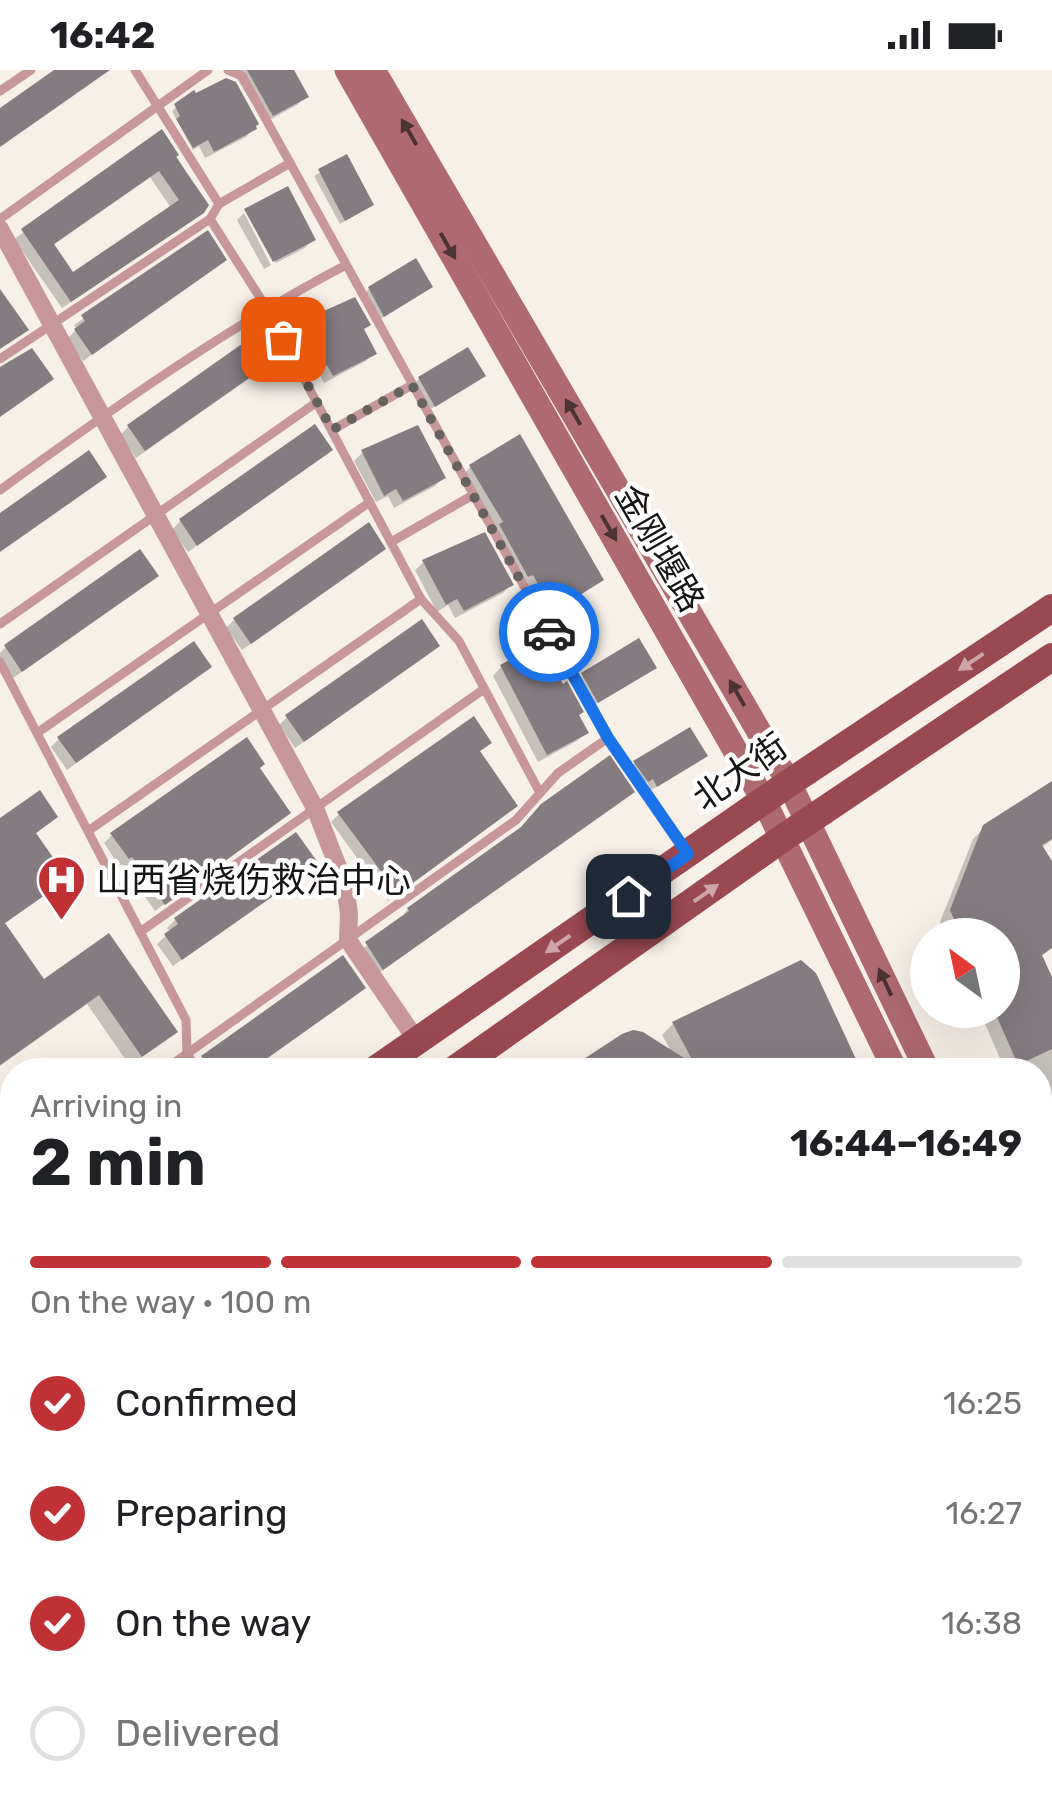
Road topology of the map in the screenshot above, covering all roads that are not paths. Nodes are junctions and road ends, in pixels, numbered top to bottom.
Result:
1 (31, 70) edge
2 (135, 70) edge
3 (208, 70) edge
4 (228, 70) edge
5 (348, 70) edge
6 (373, 70) edge
7 (0, 91) edge
8 (156, 107) junction
9 (290, 163) junction
10 (219, 204) junction
11 (210, 218) junction
12 (0, 219) edge
13 (0, 229) edge
14 (346, 265) junction
15 (266, 307) junction
16 (51, 323) junction
17 (0, 359) edge
18 (412, 385) junction
19 (317, 402) junction
20 (102, 416) junction
21 (332, 430) junction
22 (0, 490) edge
23 (473, 495) junction
24 (370, 502) junction
25 (156, 515) junction
26 (391, 542) junction
27 (421, 599) junction
28 (1052, 608) edge
29 (209, 614) junction
30 (0, 624) edge
31 (1052, 657) edge
32 (0, 662) edge
33 (484, 689) junction
34 (262, 710) junction
35 (37, 733) junction
36 (608, 738) junction
37 (789, 783) junction
38 (540, 793) junction
39 (764, 801) junction
40 (315, 808) junction
41 (810, 822) junction
42 (88, 831) junction
43 (783, 838) junction
44 (688, 854) junction
45 (140, 932) junction
46 (348, 940) junction
47 (417, 1041) junction
48 (187, 1054) junction
49 (181, 1058) edge
50 (190, 1058) edge
51 (392, 1058) edge
52 (472, 1058) edge
53 (889, 1058) edge
54 (921, 1058) edge

1 - 7 lane
2 - 8 lane
3 - 8 lane
4 - 9 lane
5 -> 39 main road, 金刚堰路
37 -> 6 main road
8 - 10 lane
8 - 12 lane
9 - 10 lane
9 - 14 lane
10 - 11 lane
11 - 15 lane
11 - 16 lane
13 - 16 street
14 - 15 lane
14 - 18 lane
15 - 19 lane
15 - 20 lane
16 - 17 lane
16 - 20 street
18 - 21 lane
18 - 23 lane
19 - 21 lane
19 - 25 lane
20 - 22 lane
20 - 25 street
21 - 24 lane
23 - 26 lane
23 - 36 lane
24 - 26 lane
24 - 29 lane
25 - 29 street
25 - 30 lane
26 - 27 lane
27 - 33 lane
27 - 34 lane
28 -> 37 main road, 北大街
29 - 34 street
29 - 35 lane
31 - 41 main road
32 - 35 lane
33 - 38 lane
33 - 40 lane
34 - 40 street
34 - 42 lane
35 - 42 lane
36 - 38 lane
36 - 44 lane
37 - 39 main road, 北大街
37 - 41 main road
38 - 46 lane
39 - 43 main road, 金刚堰路
39 - 44 main road, 北大街
40 - 45 lane
40 - 46 street
41 - 43 main road
54 -> 41 main road
42 - 45 lane
52 -> 43 main road
43 - 53 main road, 金刚堰路
44 -> 47 main road, 北大街
45 - 48 lane
46 - 47 street
46 - 48 lane
47 - 51 main road, 北大街
48 - 49 lane
48 - 50 lane

